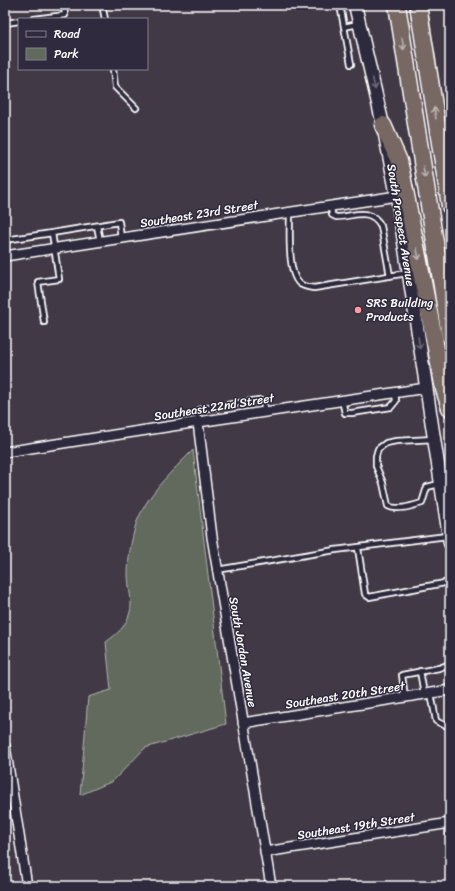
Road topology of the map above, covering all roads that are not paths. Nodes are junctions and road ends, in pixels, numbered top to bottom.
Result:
1 (64, 5) edge
2 (102, 5) edge
3 (340, 5) edge
4 (355, 5) edge
5 (397, 5) edge
6 (418, 5) edge
7 (5, 16) edge
8 (42, 18) edge
9 (105, 18) edge
10 (18, 21) edge
11 (360, 24) junction
12 (344, 27) junction
13 (351, 64) dead end
14 (112, 70) edge
15 (136, 108) dead end
16 (383, 125) junction
17 (397, 196) junction
18 (330, 205) junction
19 (450, 206) edge
20 (290, 212) junction
21 (97, 226) junction
22 (52, 232) junction
23 (121, 238) junction
24 (5, 240) edge
25 (100, 241) junction
26 (55, 248) junction
27 (5, 256) edge
28 (409, 272) junction
29 (390, 276) junction
30 (44, 322) dead end
31 (450, 336) edge
32 (426, 388) junction
33 (395, 393) junction
34 (342, 400) junction
35 (450, 408) edge
36 (265, 412) junction
37 (198, 422) junction
38 (434, 439) junction
39 (5, 452) edge
40 (441, 483) junction
41 (450, 539) edge
42 (358, 548) junction
43 (217, 570) junction
44 (450, 582) edge
45 (450, 664) edge
46 (420, 672) junction
47 (450, 690) edge
48 (427, 694) junction
49 (405, 697) junction
50 (243, 723) junction
51 (450, 725) edge
52 (5, 746) edge
53 (449, 824) edge
54 (450, 838) edge
55 (266, 852) junction
56 (27, 886) edge
57 (271, 886) edge

1 - 8 lane
2 - 9 lane
3 - 12 lane
4 - 11 main road, South Prospect Avenue
5 -> 31 highway
19 -> 6 highway
7 - 10 lane
11 - 12 lane
11 -> 16 main road, South Prospect Avenue
12 - 13 lane
14 - 15 lane
16 - 17 main road, South Prospect Avenue
16 -> 35 highway
17 - 18 street, Southeast 23rd Street
17 - 28 main road, South Prospect Avenue
18 - 20 street, Southeast 23rd Street
18 - 29 lane
20 - 23 street, Southeast 23rd Street
20 - 29 lane
21 - 22 lane
21 - 23 lane
21 - 25 lane
22 - 24 lane
22 - 26 lane
23 - 25 street, Southeast 23rd Street
25 - 26 street, Southeast 23rd Street
26 - 27 street, Southeast 23rd Street
26 - 30 lane
28 - 29 lane
28 -> 32 main road, South Prospect Avenue
32 - 33 street, Southeast 22nd Street
32 - 38 main road, South Prospect Avenue
33 - 34 street, Southeast 22nd Street
33 - 34 lane
34 - 36 street, Southeast 22nd Street
36 - 37 street, Southeast 22nd Street
36 - 37 lane
37 - 39 street, Southeast 22nd Street
37 - 43 street, South Jordan Avenue
38 - 40 main road, South Prospect Avenue
38 - 40 lane
40 - 41 main road, South Prospect Avenue
41 - 42 lane
42 - 43 lane
42 - 44 lane
43 - 50 street, South Jordan Avenue
45 - 46 lane
46 - 48 lane
46 - 49 lane
47 - 48 street, Southeast 20th Street
48 - 49 street, Southeast 20th Street
48 - 51 lane
49 - 50 street, Southeast 20th Street
50 - 55 street, South Jordan Avenue
52 - 56 street
53 - 54 lane
53 - 55 street, Southeast 19th Street
55 - 57 street, South Jordan Avenue

